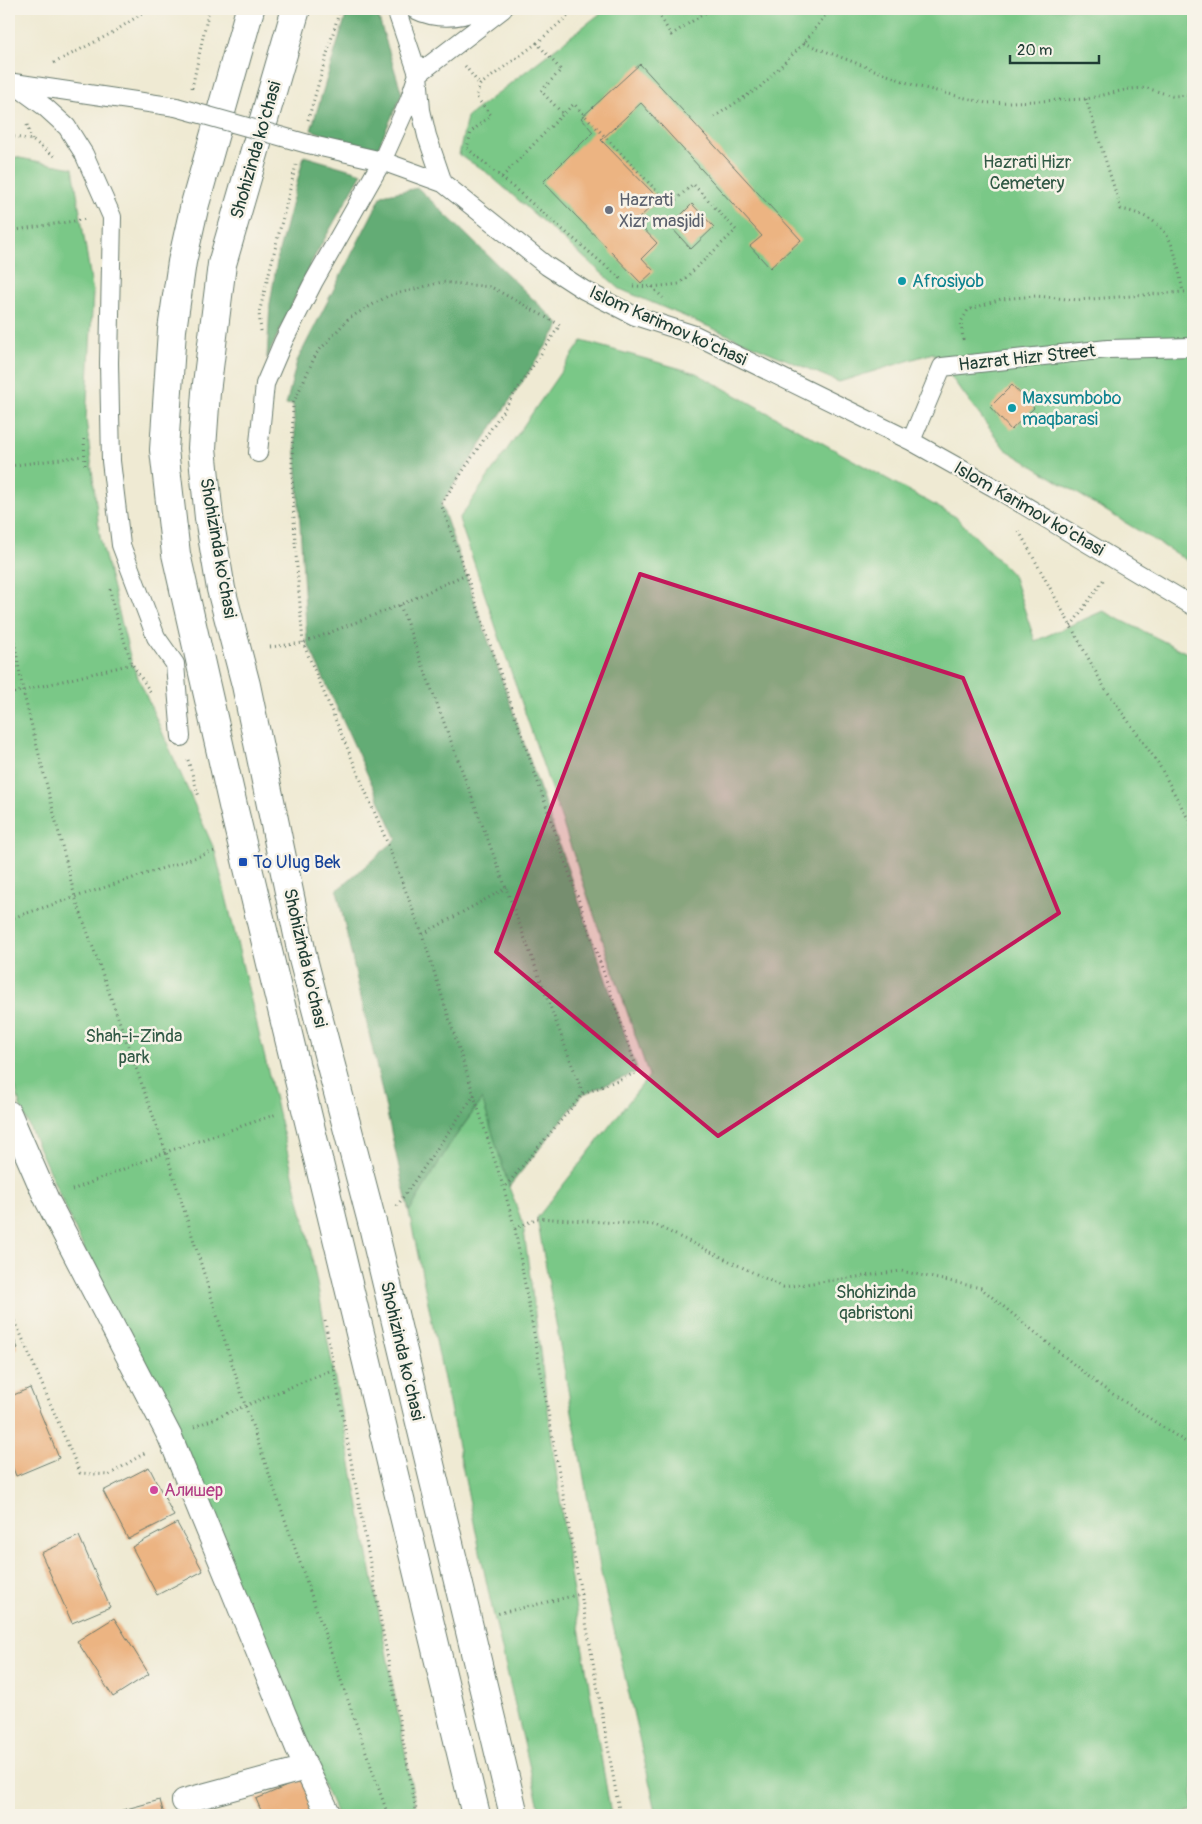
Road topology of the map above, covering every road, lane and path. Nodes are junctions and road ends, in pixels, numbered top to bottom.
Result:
1 (149, 9) edge
2 (250, 9) edge
3 (296, 9) edge
4 (340, 9) edge
5 (396, 9) edge
6 (414, 9) edge
7 (481, 9) edge
8 (503, 9) edge
9 (577, 9) edge
10 (656, 9) edge
11 (711, 9) edge
12 (830, 9) edge
13 (570, 10) edge
14 (537, 42) junction
15 (804, 43) junction
16 (418, 74) junction
17 (10, 82) edge
18 (1193, 95) edge
19 (1086, 98) junction
20 (563, 114) junction
21 (714, 117) dead end
22 (308, 121) dead end
23 (298, 158) dead end
24 (382, 161) junction
25 (502, 177) junction
26 (443, 183) junction
27 (88, 219) dead end
28 (9, 231) edge
29 (628, 286) dead end
30 (652, 287) dead end
31 (1193, 291) edge
32 (1183, 292) junction
33 (261, 340) dead end
34 (1193, 347) edge
35 (966, 364) junction
36 (911, 441) junction
37 (258, 453) dead end
38 (83, 456) dead end
39 (9, 466) edge
40 (995, 488) junction
41 (1117, 560) junction
42 (466, 574) junction
43 (400, 605) junction
44 (1193, 606) edge
45 (9, 612) edge
46 (1071, 626) junction
47 (303, 643) junction
48 (270, 647) dead end
49 (132, 664) dead end
50 (23, 691) junction
51 (9, 694) edge
52 (181, 737) dead end
53 (1193, 828) edge
54 (215, 851) dead end
55 (508, 887) junction
56 (75, 896) junction
57 (9, 919) edge
58 (422, 934) junction
59 (475, 1093) junction
60 (583, 1094) junction
61 (9, 1113) edge
62 (280, 1123) dead end
63 (166, 1152) junction
64 (504, 1189) junction
65 (47, 1200) junction
66 (392, 1214) dead end
67 (515, 1229) junction
68 (9, 1307) edge
69 (323, 1314) dead end
70 (334, 1370) junction
71 (245, 1405) junction
72 (170, 1437) junction
73 (1193, 1446) edge
74 (581, 1594) junction
75 (492, 1615) dead end
76 (306, 1768) junction
77 (184, 1801) dead end
78 (329, 1815) edge
79 (388, 1815) edge
80 (417, 1815) edge
81 (476, 1815) edge
82 (514, 1815) edge
83 (620, 1815) edge

1 - 17 path
2 - 81 main road, Shohizinda ko'chasi
3 - 82 main road, Shohizinda ko'chasi
4 - 22 path
5 - 16 street
6 - 7 street
8 - 16 street
9 - 13 path
10 - 11 path
12 - 15 path
13 - 14 path
14 - 20 path
14 - 25 path
15 - 19 path
15 - 21 path
16 - 24 street
16 - 26 street
17 - 24 street, Islom Karimov ko'chasi, bridge
17 - 52 street
18 - 19 path
19 - 32 path
20 - 25 path
20 - 30 path
23 - 33 path
24 - 26 street, Islom Karimov ko'chasi
24 - 37 street
25 - 29 path
26 - 36 street, Islom Karimov ko'chasi
27 - 28 path
31 - 32 path
32 - 35 path
34 - 35 street, Hazrat Hizr Street
35 - 36 street, Hazrat Hizr Street
36 - 40 street, Islom Karimov ko'chasi
38 - 39 path
40 - 41 street, Islom Karimov ko'chasi
40 - 46 path
41 - 44 street, Islom Karimov ko'chasi
41 - 46 path
42 - 43 path
42 - 47 path
42 - 60 path
43 - 47 path
43 - 55 path
45 - 50 path
46 - 53 path
47 - 48 path
47 - 58 path
49 - 50 path
50 - 51 path
50 - 56 path
54 - 56 path
55 - 58 path
55 - 60 path
56 - 57 path
56 - 63 path
58 - 59 path
59 - 64 path
59 - 66 path
60 - 64 path
61 - 65 street
62 - 63 path
63 - 65 path
63 - 71 path
64 - 67 path
65 - 72 street
67 - 73 path
67 - 74 path
68 - 72 path
69 - 70 path
70 - 71 path
70 - 80 path
71 - 72 path
71 - 79 path
72 - 76 street
74 - 75 path
74 - 83 path
76 - 77 street
76 - 78 street

